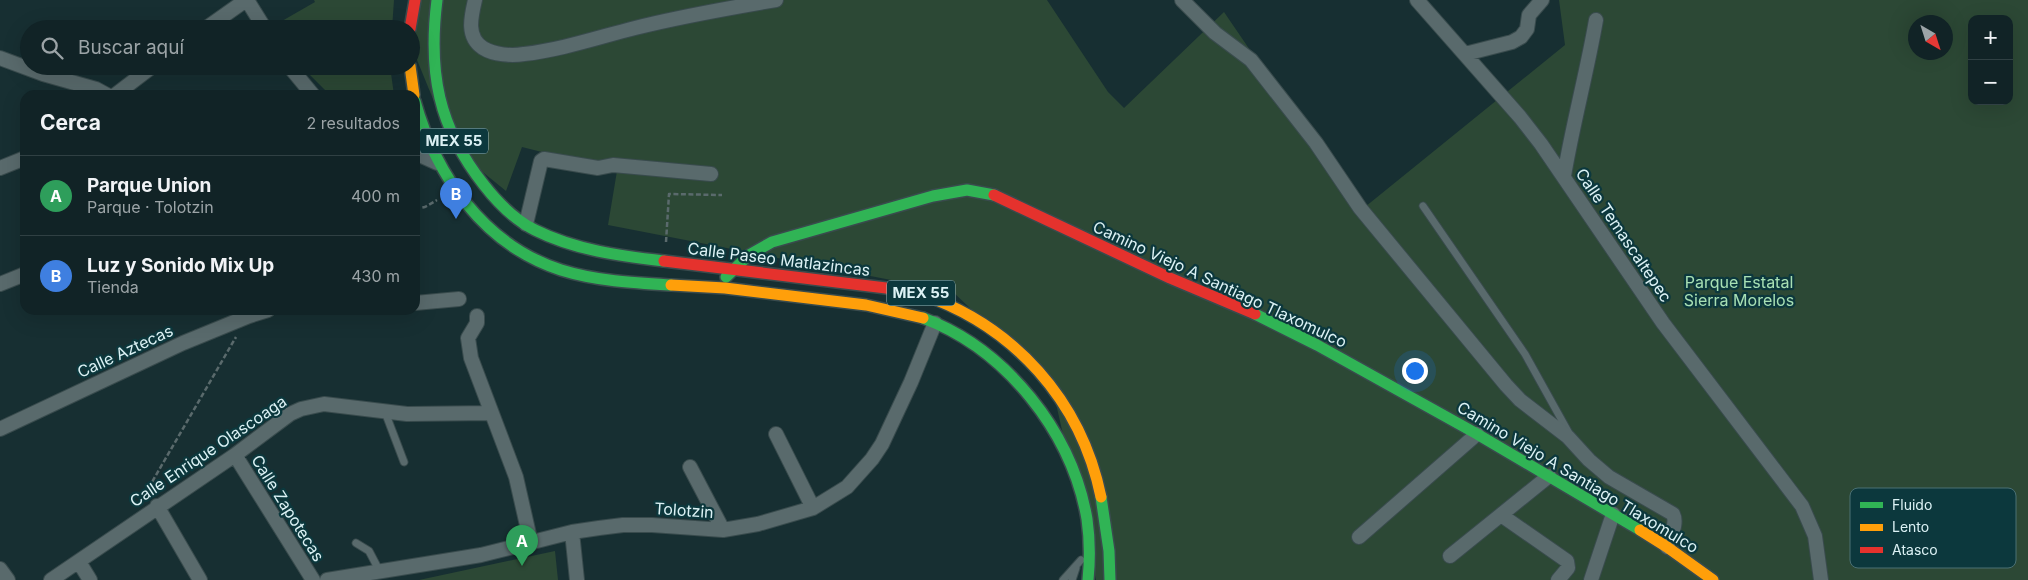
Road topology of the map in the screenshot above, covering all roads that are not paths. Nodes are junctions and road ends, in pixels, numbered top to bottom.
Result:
1 (246, 0) edge
2 (415, 0) edge
3 (437, 0) edge
4 (476, 0) edge
5 (776, 0) edge
6 (1182, 0) edge
7 (1416, 0) edge
8 (1542, 0) edge
9 (218, 20) edge
10 (259, 20) edge
11 (412, 20) edge
12 (1596, 20) dead end
13 (1466, 54) junction
14 (0, 58) edge
15 (20, 65) edge
16 (47, 75) edge
17 (141, 75) edge
18 (293, 75) edge
19 (411, 75) edge
20 (98, 90) edge
21 (122, 90) edge
22 (302, 90) edge
23 (413, 90) edge
24 (420, 118) edge
25 (420, 155) edge
26 (20, 160) edge
27 (438, 163) junction
28 (0, 168) edge
29 (711, 174) dead end
30 (1564, 176) junction
31 (1423, 206) dead end
32 (526, 224) junction
33 (732, 269) junction
34 (20, 276) edge
35 (0, 284) edge
36 (717, 288) junction
37 (459, 299) dead end
38 (420, 303) edge
39 (252, 315) edge
40 (477, 316) dead end
41 (935, 323) junction
42 (385, 412) junction
43 (491, 413) junction
44 (0, 429) edge
45 (776, 434) dead end
46 (1477, 434) junction
47 (1577, 447) junction
48 (234, 455) junction
49 (404, 462) dead end
50 (690, 467) dead end
51 (1548, 476) junction
52 (157, 506) junction
53 (813, 508) junction
54 (1613, 514) junction
55 (1501, 515) junction
56 (723, 530) junction
57 (572, 532) junction
58 (1359, 537) dead end
59 (356, 543) dead end
60 (531, 543) junction
61 (1090, 547) junction
62 (1667, 547) junction
63 (1450, 556) dead end
64 (79, 562) junction
65 (1076, 568) junction
66 (0, 570) edge
67 (379, 570) junction
68 (1696, 574) edge
69 (8, 580) edge
70 (51, 580) edge
71 (90, 580) edge
72 (200, 580) edge
73 (313, 580) edge
74 (327, 580) edge
75 (577, 580) edge
76 (1063, 580) edge
77 (1072, 580) edge
78 (1088, 580) edge
79 (1110, 580) edge
80 (1558, 580) edge
81 (1590, 580) edge
82 (1713, 580) edge
83 (1822, 580) edge

1 - 9 street
1 - 10 street
2 - 11 main road
3 - 32 main road, Calle Paseo Matlazincas / MEX 55
4 - 5 street
6 - 47 street
7 - 13 street, Calle Temascaltepec
8 - 13 street
12 - 30 street
13 - 30 street, Calle Temascaltepec
14 - 15 street
16 - 20 street
17 - 21 street
18 - 22 street
19 - 23 main road
24 - 27 main road, MEX 55
25 - 27 street
26 - 28 street
27 - 36 main road, MEX 55
29 - 32 street
30 - 83 street, Calle Temascaltepec
31 - 47 lane
32 - 33 main road, Calle Paseo Matlazincas / MEX 55
33 - 36 main road, Camino Viejo A Santiago Tlaxomulco
33 - 46 main road, Camino Viejo A Santiago Tlaxomulco
33 - 79 main road, Calle Paseo Matlazincas / MEX 55
34 - 35 street
36 - 41 main road, MEX 55
37 - 38 street
39 - 44 street, Calle Aztecas
40 - 43 street
41 - 53 street, Tolotzin
41 - 61 main road, MEX 55
42 - 43 street, Calle Enrique Olascoaga
42 - 48 street, Calle Enrique Olascoaga
42 - 49 lane
43 - 60 street
45 - 53 street
46 - 51 main road, Camino Viejo A Santiago Tlaxomulco
46 - 58 street
47 - 62 street
48 - 52 street, Calle Enrique Olascoaga
48 - 73 street, Calle Zapotecas
50 - 56 street
51 - 54 main road, Camino Viejo A Santiago Tlaxomulco
51 - 55 street
52 - 64 street, Calle Enrique Olascoaga
52 - 72 street
53 - 56 street, Tolotzin
54 - 62 main road, Camino Viejo A Santiago Tlaxomulco
54 - 81 street
55 - 63 street
55 - 80 street
56 - 57 street, Tolotzin
57 - 60 street, Tolotzin
57 - 75 street
59 - 67 lane
60 - 67 street, Tolotzin
61 - 65 lane
61 - 78 main road, MEX 55
62 - 68 main road, Camino Viejo A Santiago Tlaxomulco
64 - 70 street, Calle Enrique Olascoaga
64 - 71 street
65 - 76 lane
65 - 77 lane
66 - 69 street
67 - 74 street, Tolotzin
68 - 82 main road, Camino Viejo A Santiago Tlaxomulco

